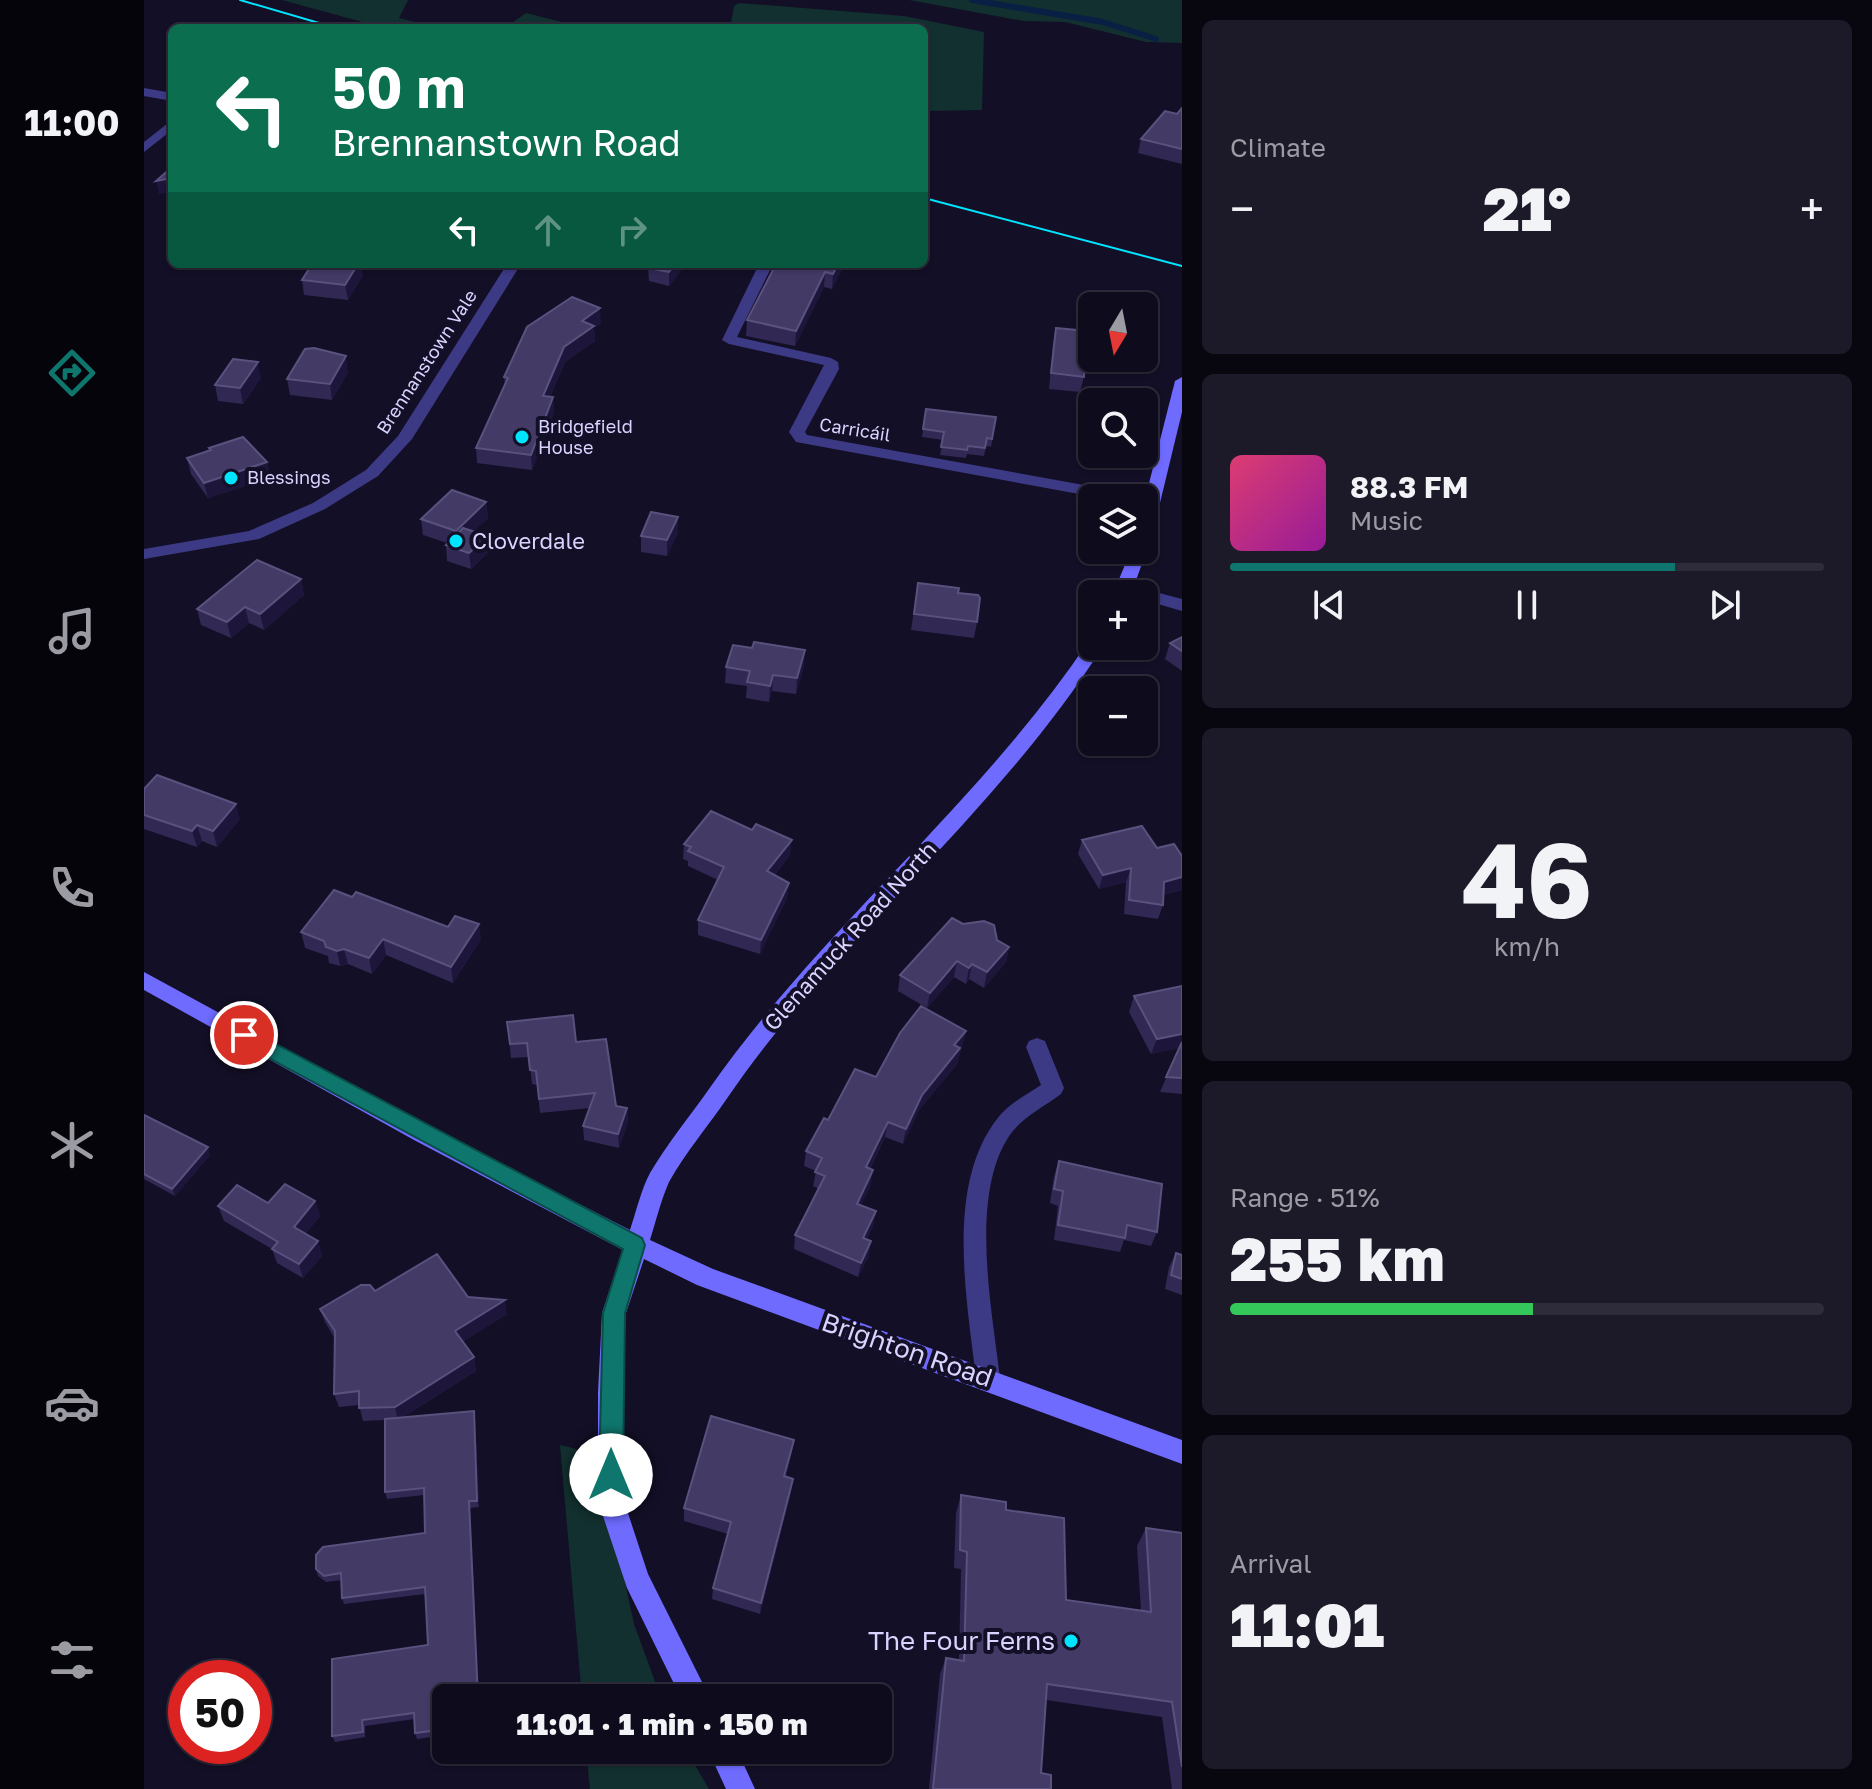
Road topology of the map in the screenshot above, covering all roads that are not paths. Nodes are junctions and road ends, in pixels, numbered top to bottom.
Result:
1 (144, 92) edge
2 (168, 96) edge
3 (168, 127) edge
4 (144, 148) edge
5 (511, 268) edge
6 (764, 268) edge
7 (1182, 381) edge
8 (1154, 484) edge
9 (1078, 489) edge
10 (144, 554) edge
11 (1158, 598) edge
12 (1182, 605) edge
13 (1085, 660) edge
14 (144, 980) edge
15 (1037, 1047) dead end
16 (635, 1245) junction
17 (988, 1378) junction
18 (1182, 1452) edge
19 (689, 1684) edge
20 (729, 1764) edge
21 (741, 1789) edge

1 - 2 street
3 - 4 street
5 - 10 street, Brennanstown Vale
6 - 9 street, Carricáil
7 - 8 main road
11 - 12 street
13 - 16 main road, Glenamuck Road North
14 - 16 main road, Brighton Road
15 - 17 street
16 - 17 main road, Brighton Road
16 - 19 main road, Glenamuck Road North
17 - 18 main road, Brighton Road
20 - 21 main road

